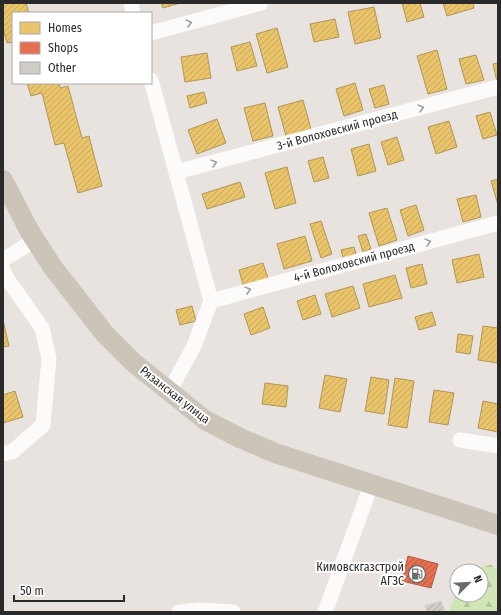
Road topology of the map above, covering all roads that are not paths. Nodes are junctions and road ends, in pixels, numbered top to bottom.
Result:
1 (261, 3) edge
2 (152, 33) edge
3 (152, 84) edge
4 (498, 87) edge
5 (176, 172) junction
6 (3, 180) edge
7 (498, 223) edge
8 (35, 240) junction
9 (3, 260) edge
10 (3, 270) edge
11 (211, 300) junction
12 (169, 392) junction
13 (460, 440) dead end
14 (498, 446) edge
15 (3, 454) edge
16 (371, 485) junction
17 (498, 525) edge
18 (179, 612) edge
19 (233, 612) edge
20 (325, 612) edge

2 -> 1 street
3 - 5 street
5 -> 4 street, 3-й Волоховский проезд
5 - 11 street
6 - 8 main road, Рязанская улица
11 -> 7 street, 4-й Волоховский проезд
8 - 9 street
8 - 12 main road, Рязанская улица
10 - 15 street
11 - 12 street
12 - 16 main road, Рязанская улица
13 - 14 street
16 - 17 main road, Рязанская улица
16 - 20 street
18 - 19 street

